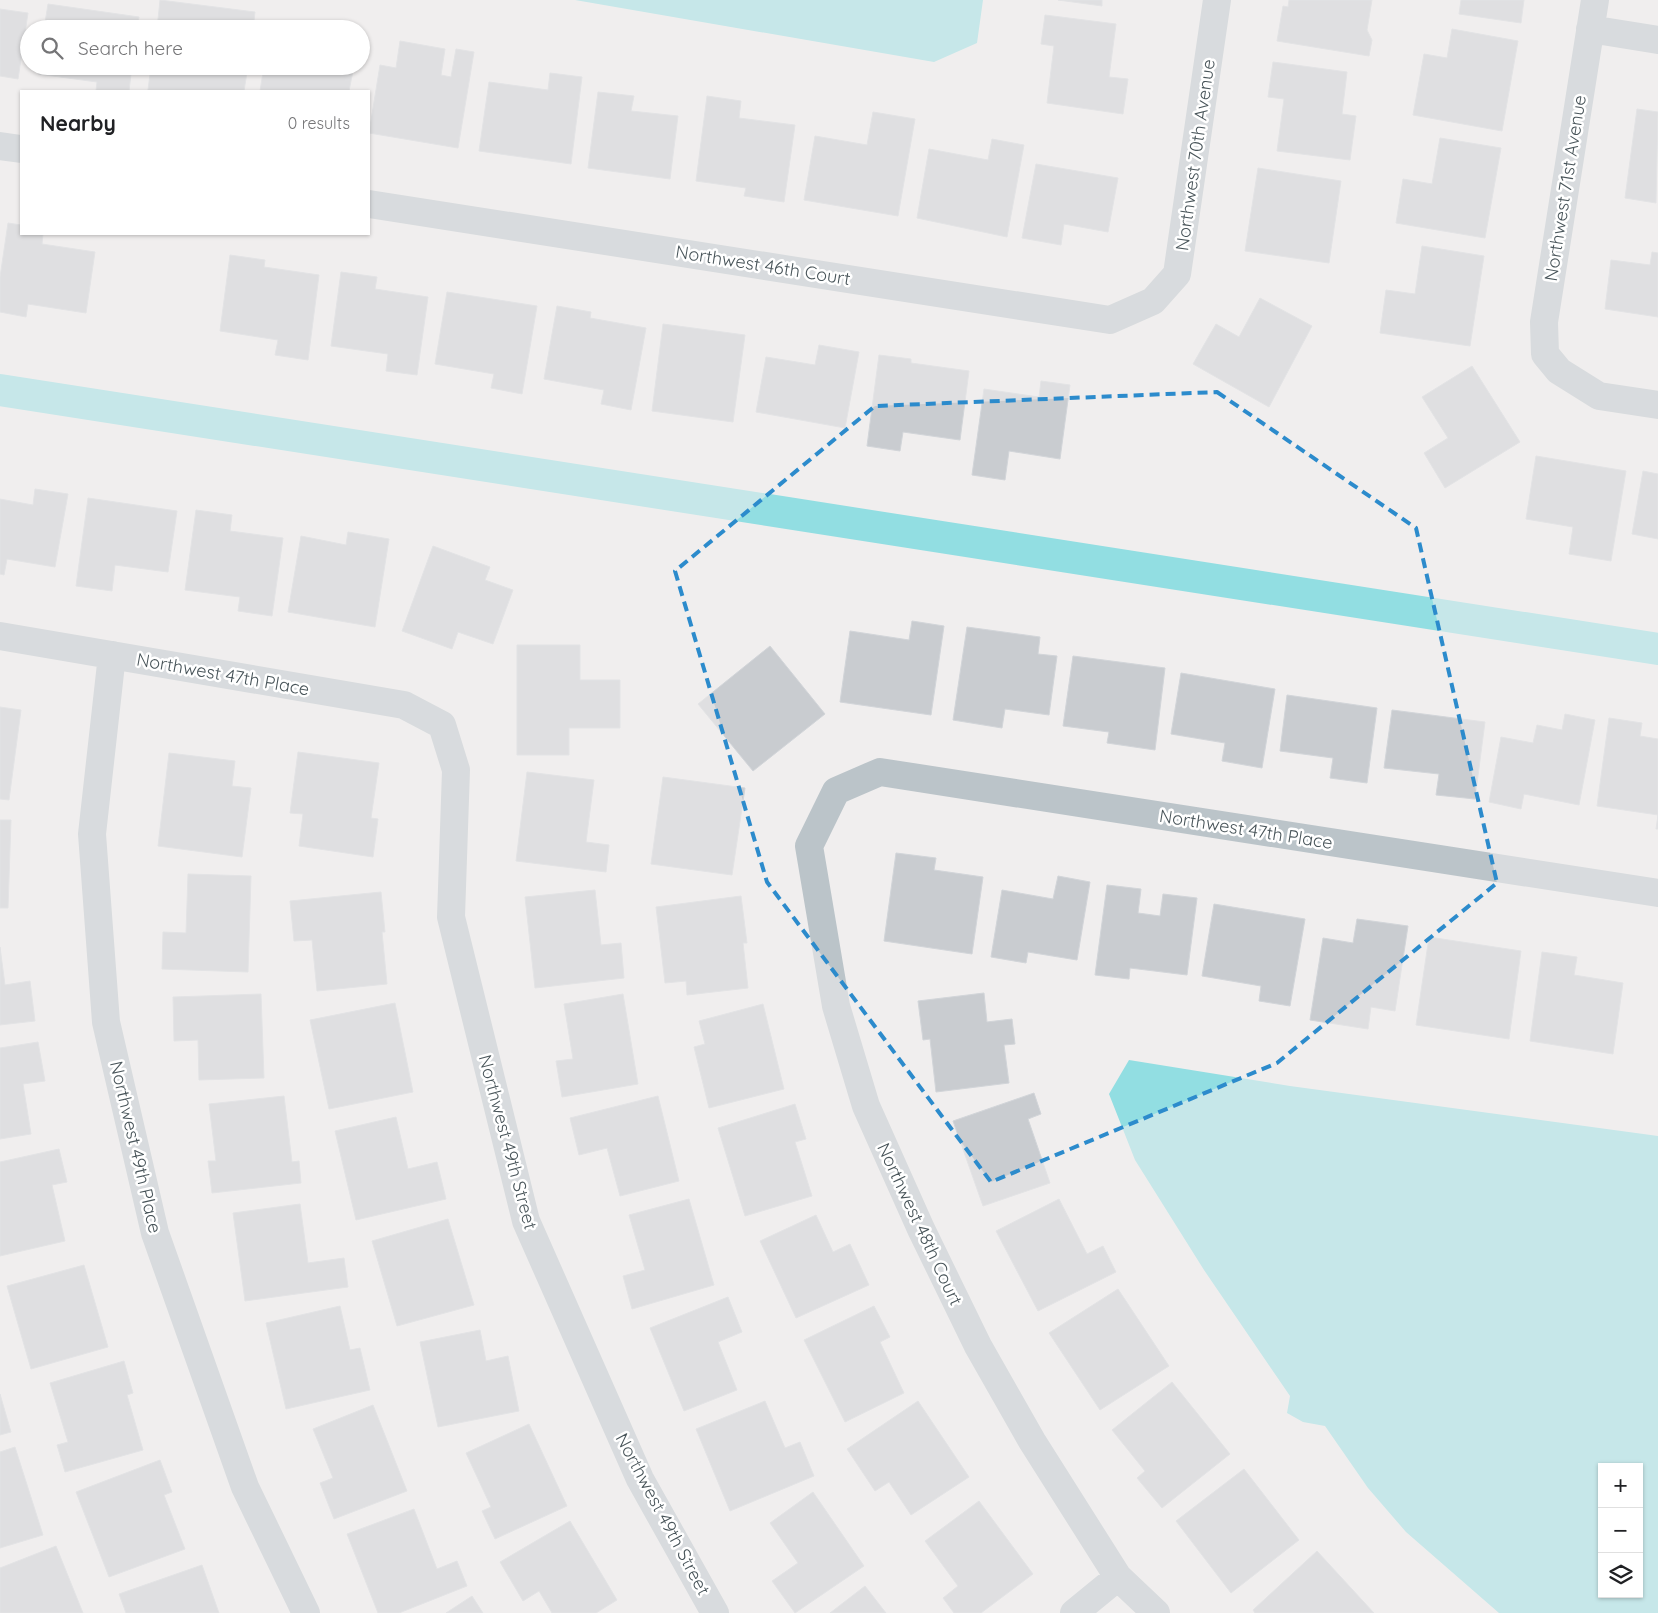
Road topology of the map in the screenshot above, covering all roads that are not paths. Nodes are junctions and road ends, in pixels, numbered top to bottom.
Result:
1 (1217, 0) edge
2 (1594, 0) edge
3 (1590, 29) junction
4 (1658, 40) edge
5 (0, 146) edge
6 (20, 149) edge
7 (370, 204) edge
8 (1153, 301) joint
9 (1658, 405) edge
10 (0, 636) edge
11 (112, 655) junction
12 (442, 724) joint
13 (836, 791) joint
14 (1658, 893) edge
15 (1118, 1577) junction
16 (306, 1613) edge
17 (715, 1613) edge
18 (1074, 1613) edge
19 (1156, 1613) edge

1 - 8 street, Northwest 70th Avenue
2 - 3 street, Northwest 71st Avenue
3 - 4 street
3 - 9 street, Northwest 71st Avenue
5 - 6 street
7 - 8 street, Northwest 46th Court
10 - 11 street, Northwest 47th Place
11 - 12 street, Northwest 47th Place
11 - 16 street, Northwest 49th Place
12 - 17 street, Northwest 49th Street
13 - 14 street, Northwest 47th Place
13 - 15 street, Northwest 48th Court
15 - 18 street
15 - 19 street, Northwest 48th Court

